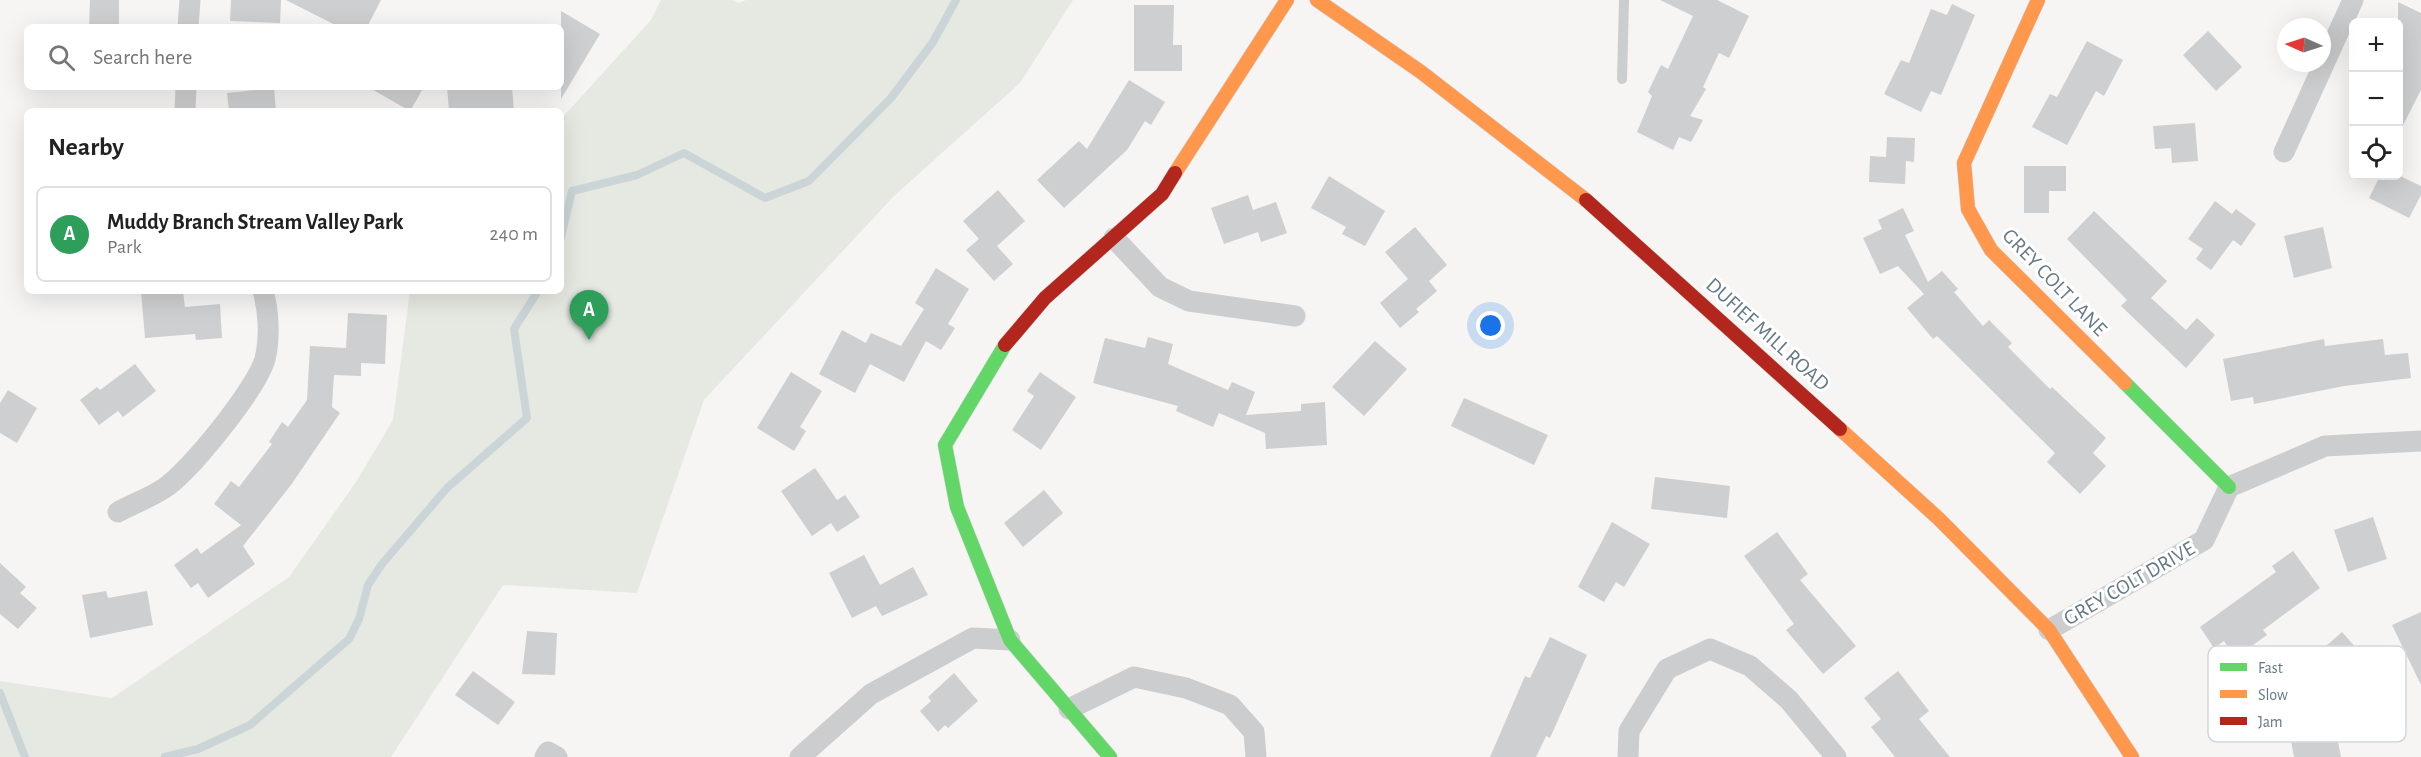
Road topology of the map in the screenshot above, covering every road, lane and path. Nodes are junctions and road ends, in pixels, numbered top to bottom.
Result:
1 (190, 0) edge
2 (1287, 0) edge
3 (1317, 0) edge
4 (1624, 0) edge
5 (2038, 0) edge
6 (2353, 0) edge
7 (189, 24) edge
8 (1622, 79) dead end
9 (186, 90) edge
10 (185, 108) edge
11 (2284, 152) dead end
12 (1114, 238) junction
13 (264, 294) edge
14 (1295, 316) dead end
15 (2421, 441) edge
16 (2229, 488) junction
17 (118, 512) dead end
18 (2049, 630) junction
19 (1010, 639) junction
20 (1069, 710) junction
21 (545, 757) edge
22 (557, 757) edge
23 (800, 757) edge
24 (1110, 757) edge
25 (1256, 757) edge
26 (1628, 757) edge
27 (1836, 757) edge
28 (2132, 757) edge

1 - 7 street
2 - 12 street
3 - 18 street, DUFIEF MILL ROAD
4 - 8 lane
5 - 16 street, GREY COLT LANE
6 - 11 street
9 - 10 street
12 - 14 street
12 - 19 street
13 - 17 street
15 - 16 street
16 - 18 street, GREY COLT DRIVE
18 - 28 street, DUFIEF MILL ROAD
19 - 20 street
19 - 23 street
20 - 24 street
20 - 25 street
21 - 22 street
26 - 27 street

